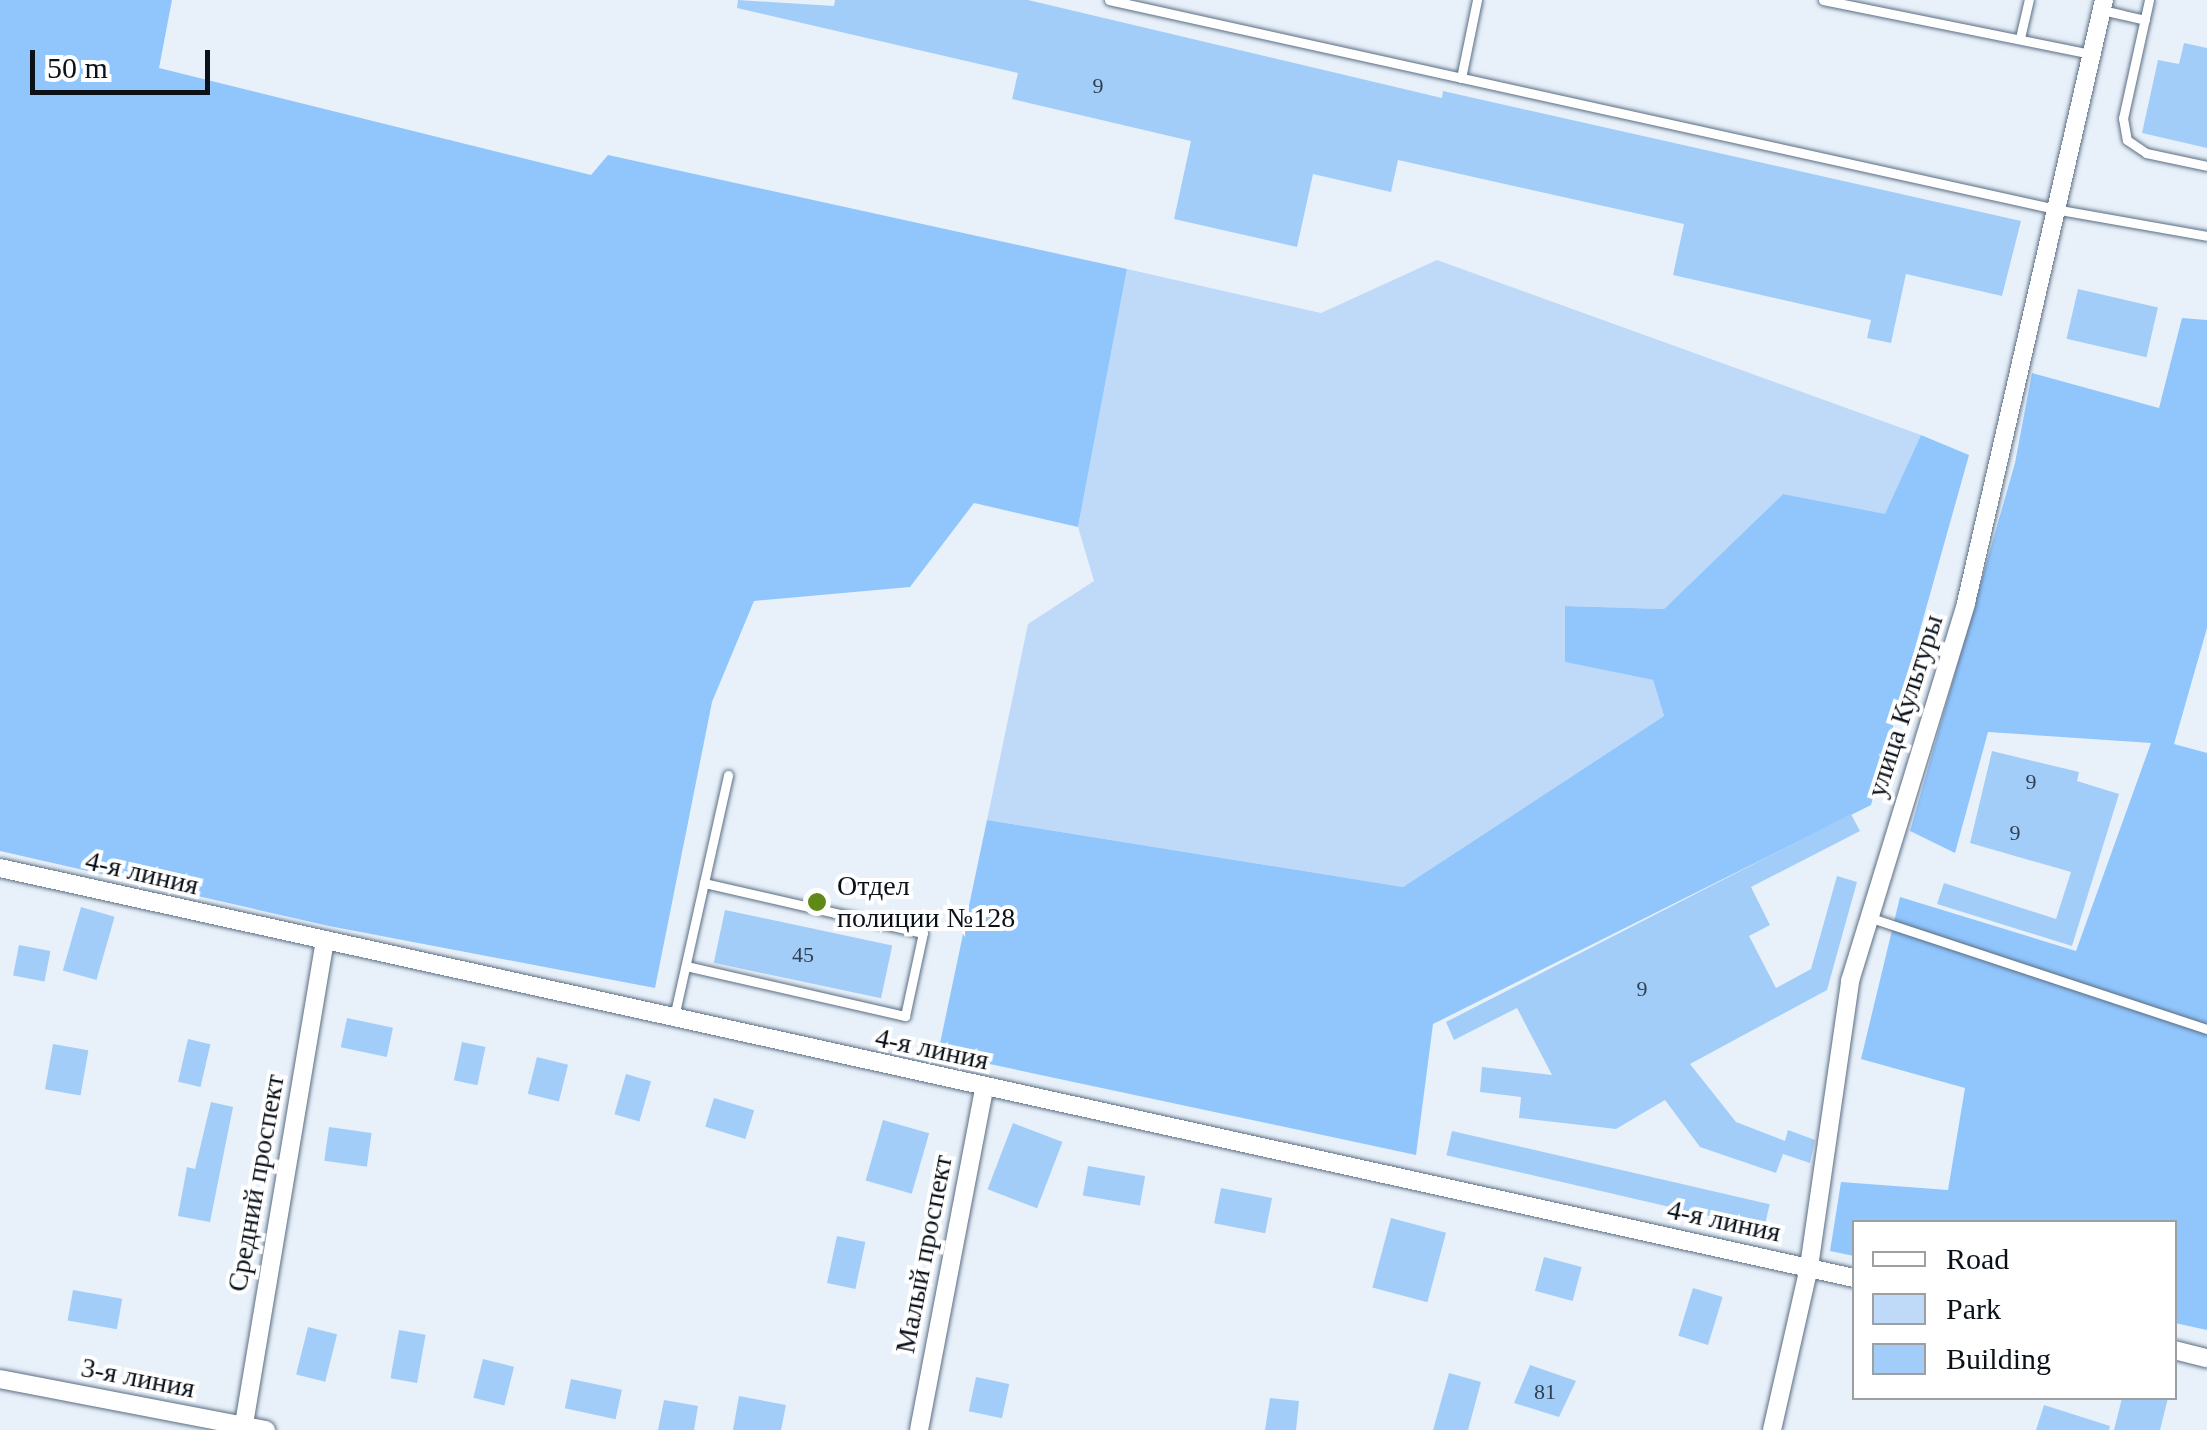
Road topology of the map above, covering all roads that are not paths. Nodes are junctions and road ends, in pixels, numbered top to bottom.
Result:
1 (1109, 0) edge
2 (1477, 0) edge
3 (1823, 0) edge
4 (2029, 0) edge
5 (2149, 0) edge
6 (2103, 5) edge
7 (2145, 20) junction
8 (2020, 38) junction
9 (2092, 54) junction
10 (1461, 78) junction
11 (2207, 166) edge
12 (2060, 210) junction
13 (2207, 236) edge
14 (728, 775) dead end
15 (0, 868) edge
16 (704, 884) junction
17 (1867, 917) junction
18 (324, 944) junction
19 (686, 966) junction
20 (674, 1020) junction
21 (2207, 1030) edge
22 (984, 1088) junction
23 (1808, 1267) junction
24 (1852, 1278) edge
25 (2177, 1351) edge
26 (2207, 1358) edge
27 (0, 1379) edge
28 (243, 1428) edge
29 (266, 1430) edge
30 (918, 1430) edge
31 (1772, 1430) edge

1 - 10 lane
2 - 10 lane
3 - 8 lane
4 - 8 lane
5 - 7 lane
6 - 7 lane
6 - 9 street, улица Культуры
7 - 11 lane
8 - 9 lane
9 - 12 street, улица Культуры
10 - 12 lane
12 - 13 lane
12 - 17 street, улица Культуры
14 - 16 lane
15 - 18 street, 4-я линия
16 - 19 lane
16 - 19 lane
17 - 21 lane
17 - 23 street, улица Культуры
18 - 20 street, 4-я линия
18 - 28 street, Средний проспект
19 - 20 lane
20 - 22 street, 4-я линия
22 - 23 street, 4-я линия
22 - 30 street, Малый проспект
23 - 24 street, 4-я линия
23 - 31 street, улица Культуры
25 - 26 street
27 - 28 street, 3-я линия
28 - 29 street, 3-я линия

